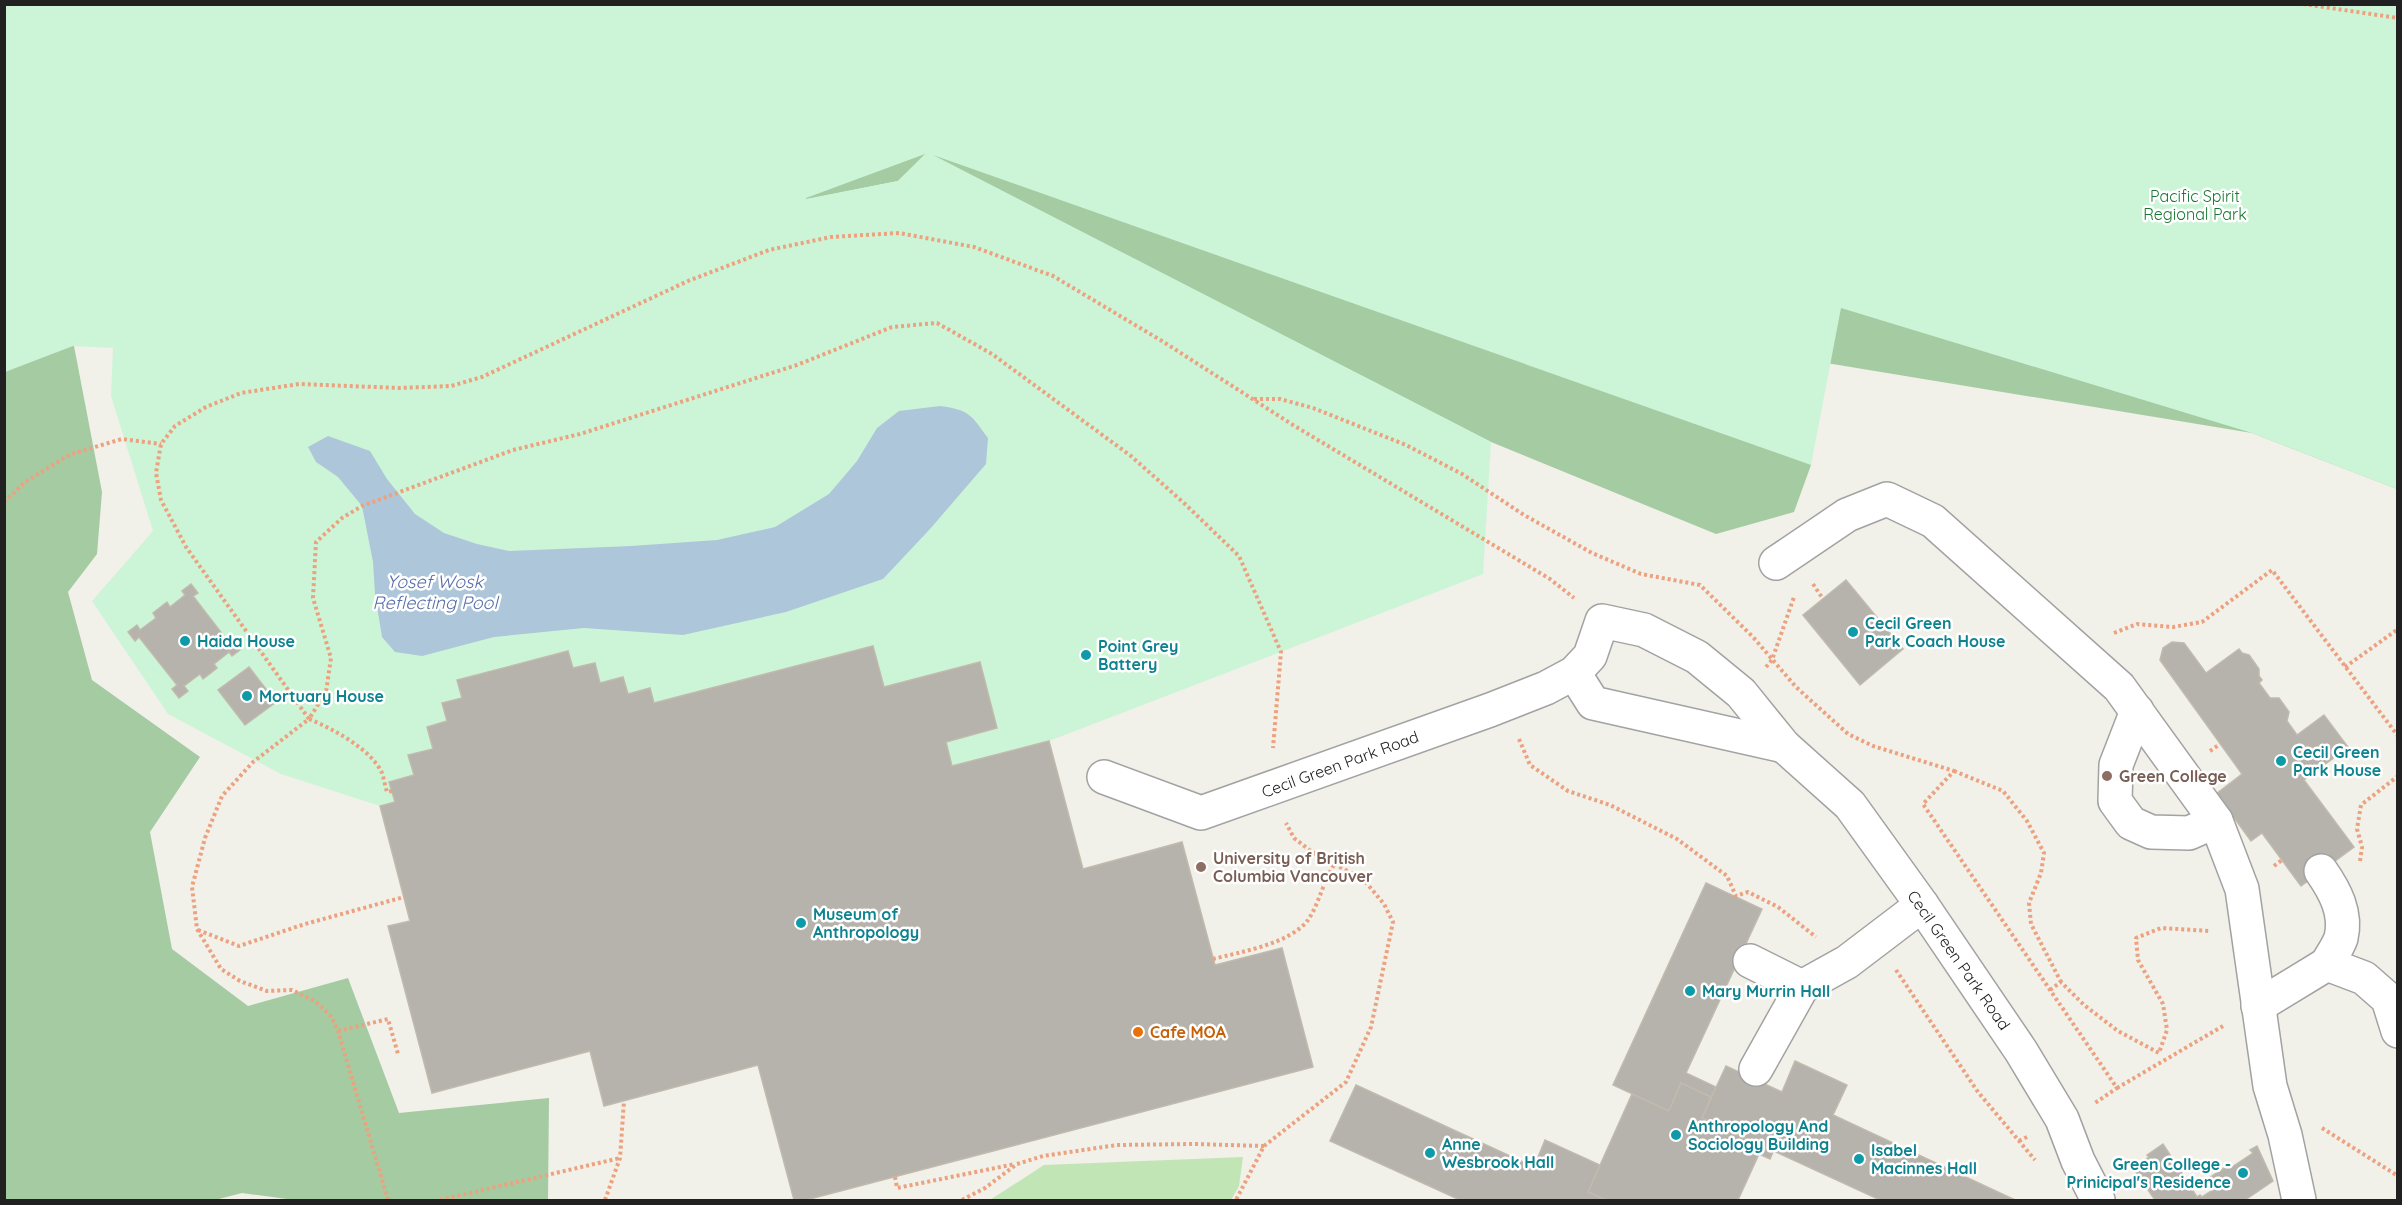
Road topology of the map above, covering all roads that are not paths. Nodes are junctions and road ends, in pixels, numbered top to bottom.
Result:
1 (1776, 563) dead end
2 (1574, 673) junction
3 (2137, 711) junction
4 (1784, 746) junction
5 (1104, 777) dead end
6 (2216, 821) junction
7 (2321, 871) dead end
8 (1922, 905) junction
9 (1750, 961) dead end
10 (2327, 964) junction
11 (1802, 987) junction
12 (2258, 1006) junction
13 (2397, 1031) edge
14 (1756, 1069) dead end
15 (2098, 1200) edge
16 (2299, 1200) edge

1 - 3 street
2 - 4 street, Cecil Green Park Road
2 - 4 street, Cecil Green Park Road
2 - 5 street, Cecil Green Park Road
3 - 6 street
3 - 6 street
4 - 8 street, Cecil Green Park Road
6 - 12 street
7 - 10 street
8 - 11 street
8 - 15 street, Cecil Green Park Road
9 - 11 street
10 - 12 street
10 - 13 street
11 - 14 street
12 - 16 street

